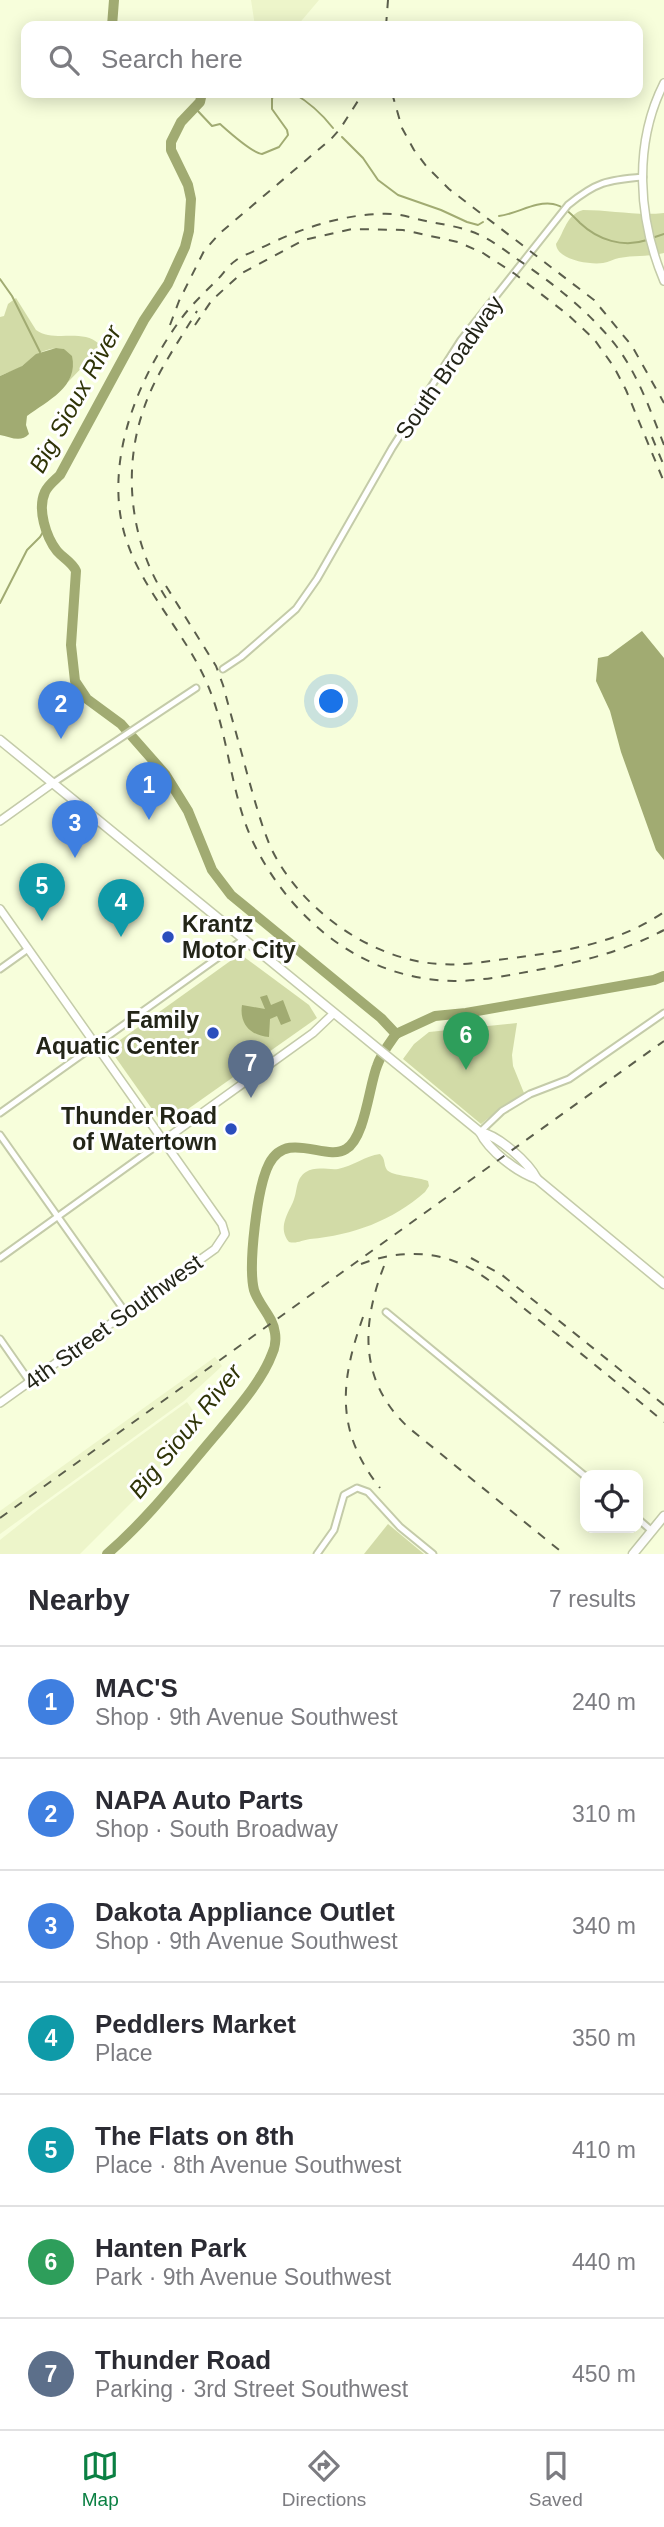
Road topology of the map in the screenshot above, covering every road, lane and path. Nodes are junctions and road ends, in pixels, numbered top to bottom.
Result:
1 (664, 83) edge
2 (643, 177) junction
3 (664, 281) edge
4 (223, 669) dead end
5 (196, 688) dead end
6 (0, 740) edge
7 (53, 783) junction
8 (0, 821) edge
9 (0, 909) edge
10 (244, 939) junction
11 (29, 949) junction
12 (0, 969) edge
13 (334, 1013) junction
14 (664, 1013) edge
15 (96, 1045) junction
16 (0, 1113) edge
17 (480, 1132) junction
18 (0, 1135) edge
19 (163, 1141) junction
20 (58, 1217) junction
21 (0, 1258) edge
22 (664, 1284) edge
23 (386, 1312) dead end
24 (126, 1313) junction
25 (0, 1339) edge
26 (30, 1382) junction
27 (0, 1403) edge
28 (580, 1472) edge
29 (664, 1516) edge
30 (643, 1523) edge
31 (652, 1531) junction
32 (317, 1554) edge
33 (433, 1554) edge
34 (633, 1554) edge

1 - 2 street
2 - 3 street
2 - 4 street, South Broadway
5 - 7 street
6 - 7 main road
7 - 8 street
7 - 10 main road
9 - 11 street
10 - 13 main road
10 - 15 street
11 - 12 street
11 - 15 street
13 - 17 main road
13 - 19 street
14 - 17 street
15 - 16 street
15 - 19 street
17 - 22 main road
18 - 20 street
19 - 20 street
19 - 24 street, 4th Street Southwest
20 - 21 street
20 - 24 street
23 - 28 street
24 - 26 street, 4th Street Southwest
25 - 26 street
26 - 27 street, 4th Street Southwest
29 - 31 main road
30 - 31 street
31 - 34 main road
32 - 33 street

